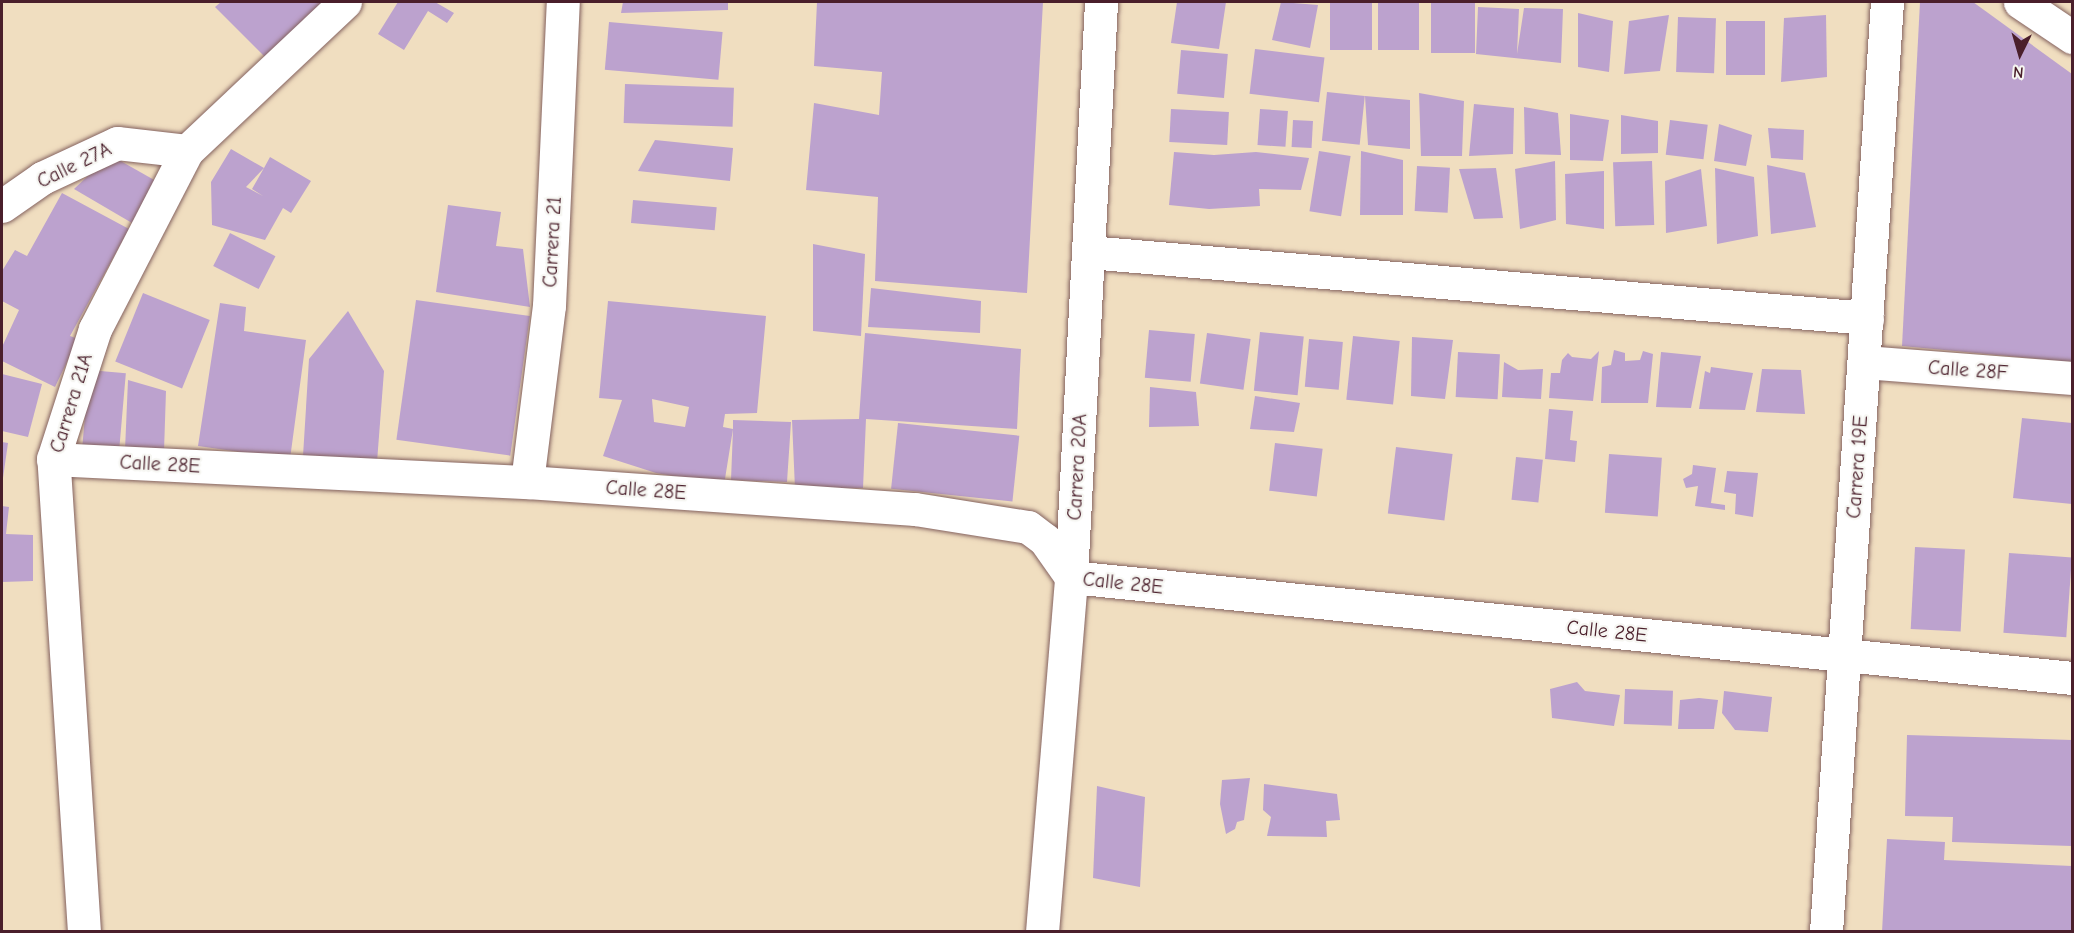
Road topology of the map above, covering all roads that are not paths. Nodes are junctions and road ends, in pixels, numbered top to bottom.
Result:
1 (345, 2) edge
2 (563, 2) edge
3 (1101, 2) edge
4 (1887, 2) edge
5 (2020, 2) edge
6 (2073, 37) edge
7 (188, 151) junction
8 (2, 206) edge
9 (1088, 252) junction
10 (1867, 318) junction
11 (1864, 362) junction
12 (2073, 378) edge
13 (53, 459) junction
14 (527, 482) junction
15 (1071, 577) junction
16 (1844, 655) junction
17 (2073, 678) edge
18 (84, 932) edge
19 (1042, 932) edge
20 (1826, 932) edge

1 - 7 street, Carrera 21A
2 - 14 street, Carrera 21
3 - 9 street, Carrera 20A
4 - 10 street, Carrera 19E
5 - 6 street
7 - 8 street, Calle 27A
7 - 13 street, Carrera 21A
9 - 10 street
9 - 15 street, Carrera 20A
10 - 11 street, Carrera 19E
11 - 12 street, Calle 28F
11 - 16 street, Carrera 19E
13 - 14 street, Calle 28E
13 - 18 street, Carrera 21A
14 - 15 street, Calle 28E
15 - 16 street, Calle 28E
15 - 19 street, Carrera 20A
16 - 17 street, Calle 28E
16 - 20 street, Carrera 19E

